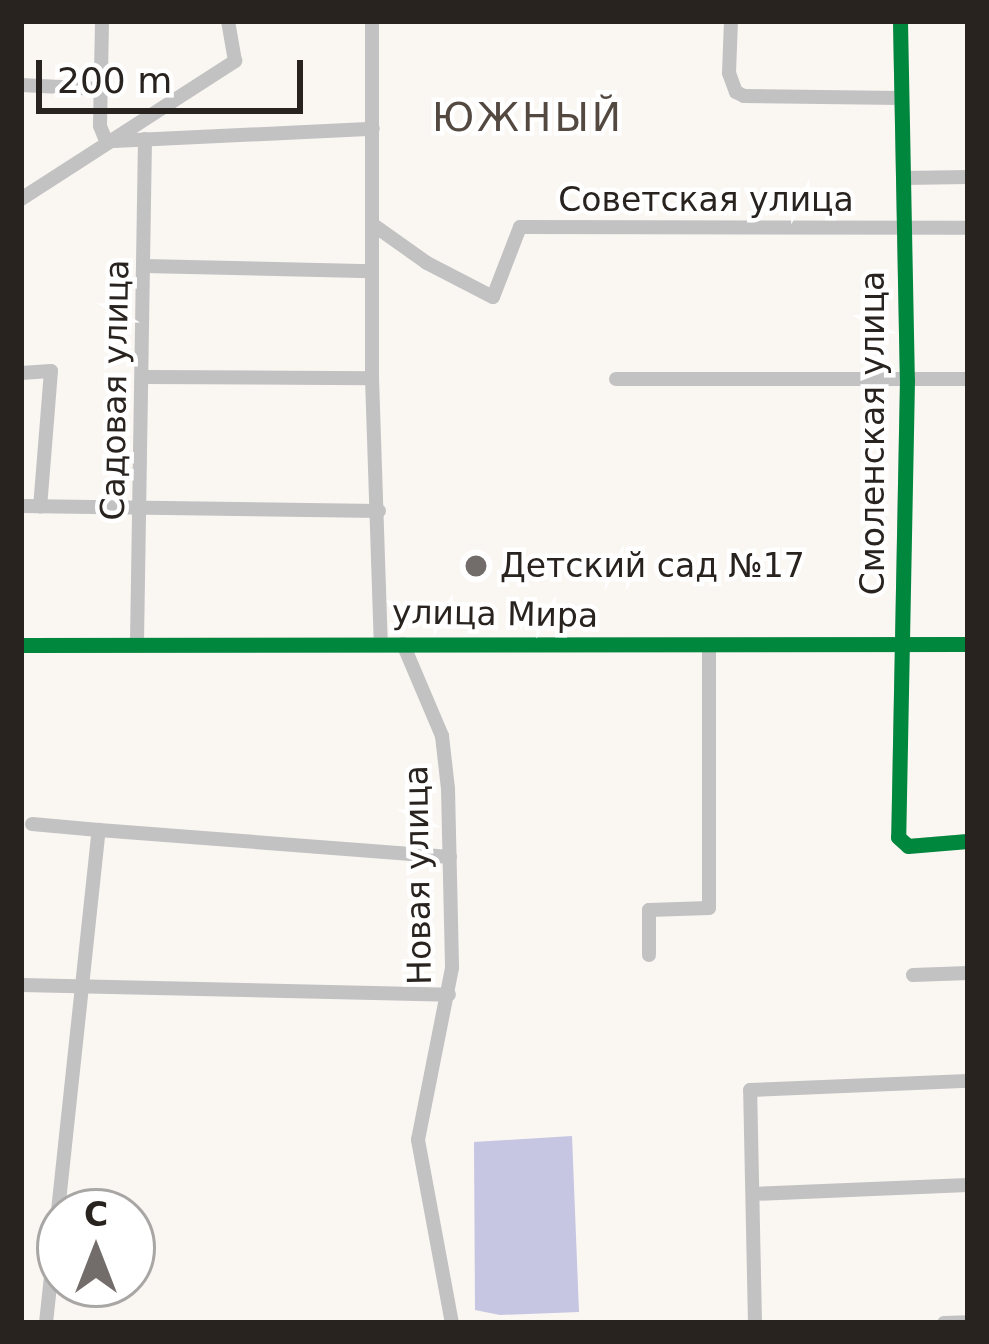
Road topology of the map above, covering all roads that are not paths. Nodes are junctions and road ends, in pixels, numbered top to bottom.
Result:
1 (102, 21) edge
2 (228, 21) edge
3 (372, 21) edge
4 (731, 21) edge
5 (900, 21) edge
6 (21, 86) edge
7 (100, 89) junction
8 (901, 98) junction
9 (373, 129) junction
10 (146, 139) junction
11 (106, 141) junction
12 (968, 177) edge
13 (903, 178) junction
14 (21, 199) edge
15 (372, 224) junction
16 (904, 228) junction
17 (968, 228) edge
18 (144, 266) junction
19 (372, 271) junction
20 (21, 374) edge
21 (145, 377) junction
22 (372, 378) junction
23 (616, 379) dead end
24 (968, 379) edge
25 (907, 380) junction
26 (21, 506) edge
27 (140, 506) junction
28 (40, 507) junction
29 (379, 511) junction
30 (136, 642) junction
31 (381, 643) junction
32 (21, 644) edge
33 (403, 644) junction
34 (902, 644) junction
35 (968, 644) edge
36 (709, 647) junction
37 (32, 824) dead end
38 (99, 830) junction
39 (968, 841) edge
40 (450, 857) junction
41 (649, 955) dead end
42 (968, 973) edge
43 (913, 975) dead end
44 (21, 985) edge
45 (80, 986) junction
46 (448, 995) junction
47 (968, 1081) edge
48 (968, 1185) edge
49 (753, 1194) junction
50 (968, 1322) edge
51 (46, 1323) edge
52 (452, 1323) edge
53 (755, 1323) edge
54 (944, 1323) edge

1 - 7 street
2 - 11 street
3 - 9 street
4 - 8 street
5 - 8 street, Смоленская улица
6 - 7 street
7 - 11 street
8 - 13 street, Смоленская улица
9 - 10 street
9 - 15 street
10 - 11 street
10 - 18 street, Садовая улица
11 - 14 street
12 - 13 street, Советская улица
13 - 16 street, Смоленская улица
15 - 16 street, Советская улица
15 - 19 street
16 - 17 street, Советская улица
16 - 25 street, Смоленская улица
18 - 19 street
18 - 21 street, Садовая улица
19 - 22 street
20 - 28 street
21 - 22 street
21 - 27 street, Садовая улица
22 - 29 street
23 - 25 street
24 - 25 street
25 - 34 street, Смоленская улица
26 - 28 street
27 - 28 street
27 - 29 street
27 - 30 street, Садовая улица
29 - 31 street
30 - 31 street, улица Мира
30 - 32 street, улица Мира
31 - 33 street, улица Мира
33 - 36 street, улица Мира
33 - 40 street, Новая улица
34 - 35 street, улица Мира
34 - 36 street, улица Мира
34 - 39 street, Смоленская улица
36 - 41 street
37 - 38 street
38 - 40 street
38 - 45 street
40 - 46 street, Новая улица
42 - 43 street
44 - 45 street
45 - 46 street
45 - 51 street
46 - 52 street, Новая улица
47 - 49 street
48 - 49 street
49 - 53 street
50 - 54 street

